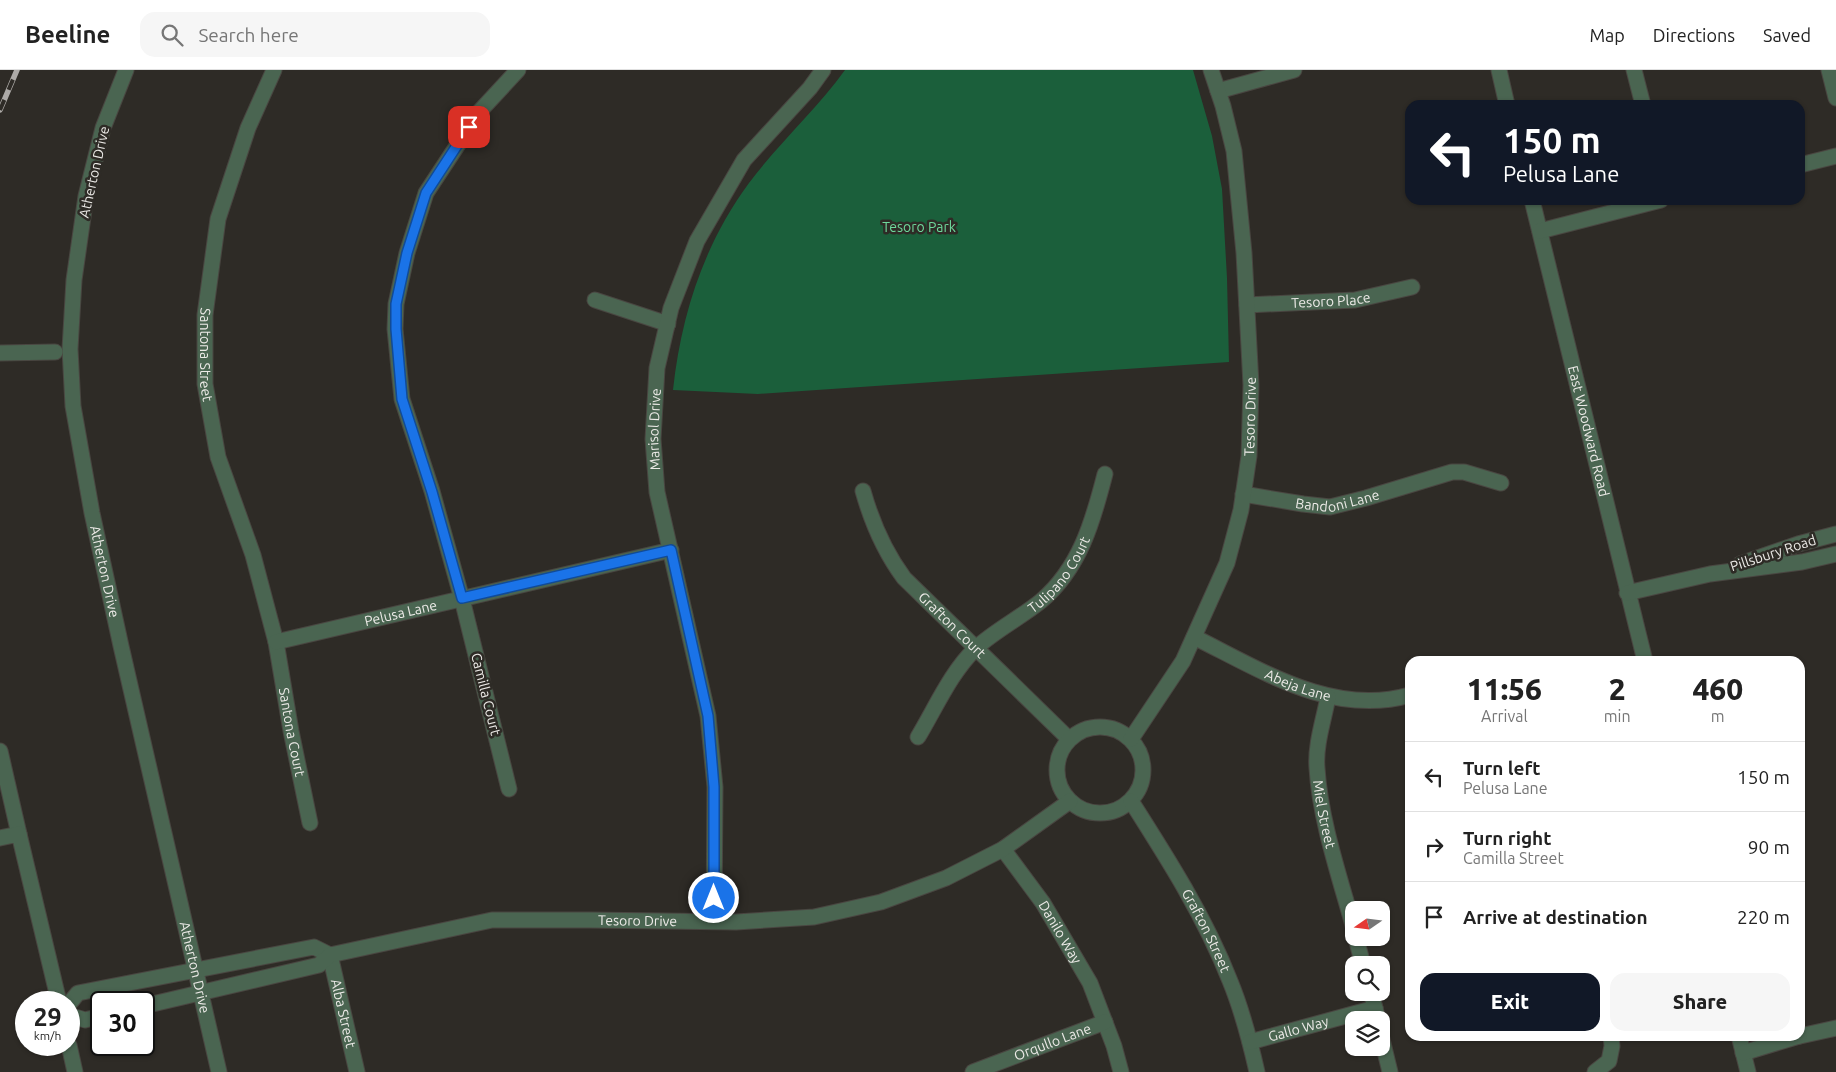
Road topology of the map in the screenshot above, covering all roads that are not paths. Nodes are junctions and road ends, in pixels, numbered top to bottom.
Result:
1 (126, 70) edge
2 (274, 70) edge
3 (823, 70) edge
4 (1211, 70) edge
5 (1294, 70) edge
6 (1498, 70) edge
7 (1634, 70) edge
8 (1829, 70) edge
9 (509, 73) edge
10 (1218, 92) junction
11 (1836, 98) edge
12 (1507, 100) edge
13 (1642, 100) edge
14 (1836, 156) edge
15 (1805, 164) edge
16 (1533, 205) edge
17 (1641, 205) edge
18 (1540, 231) junction
19 (1412, 287) dead end
20 (595, 300) dead end
21 (1248, 304) junction
22 (668, 324) junction
23 (55, 352) dead end
24 (0, 353) edge
25 (1105, 474) dead end
26 (1501, 483) dead end
27 (863, 491) dead end
28 (1243, 494) junction
29 (1836, 534) edge
30 (671, 550) junction
31 (1836, 554) edge
32 (1710, 574) junction
33 (1627, 592) junction
34 (462, 598) junction
35 (1194, 637) junction
36 (276, 642) junction
37 (976, 648) junction
38 (1644, 656) edge
39 (1405, 696) edge
40 (1328, 697) junction
41 (918, 737) dead end
42 (1069, 739) junction
43 (1131, 739) junction
44 (0, 751) edge
45 (509, 789) dead end
46 (1070, 801) junction
47 (1131, 801) junction
48 (310, 823) dead end
49 (19, 834) junction
50 (0, 838) edge
51 (1003, 849) junction
52 (1347, 901) edge
53 (714, 921) junction
54 (330, 955) junction
55 (196, 971) junction
56 (56, 991) edge
57 (201, 992) junction
58 (80, 993) edge
59 (155, 1003) edge
60 (1345, 1021) edge
61 (1105, 1022) junction
62 (1836, 1028) edge
63 (1805, 1035) edge
64 (1612, 1041) edge
65 (1739, 1041) edge
66 (1783, 1041) edge
67 (1250, 1042) junction
68 (1743, 1053) junction
69 (71, 1056) edge
70 (1386, 1056) edge
71 (75, 1072) edge
72 (219, 1072) edge
73 (357, 1072) edge
74 (973, 1072) edge
75 (1120, 1072) edge
76 (1257, 1072) edge
77 (1390, 1072) edge
78 (1595, 1072) edge
79 (1748, 1072) edge

1 - 55 street, Atherton Drive
2 - 36 street, Santona Street
3 - 22 street, Marisol Drive
4 - 10 street, Tesoro Drive
5 - 10 street
6 - 12 street
7 - 13 street
8 - 11 street
9 - 34 street, Camilla Court
10 - 21 street, Tesoro Drive
14 - 15 street
16 - 18 street, East Woodward Road
17 - 18 street
18 - 33 street, East Woodward Road
19 - 21 street, Tesoro Place
20 - 22 street
21 - 28 street, Tesoro Drive
22 - 30 street, Marisol Drive
23 - 24 street
25 - 37 street, Tulipano Court
26 - 28 street, Bandoni Lane
27 - 37 street, Grafton Court
28 - 35 street, Tesoro Drive
29 - 32 street, Pillsbury Road
30 - 34 street, Pelusa Lane
30 - 53 street, Marisol Drive
31 - 32 street, Pillsbury Road
32 - 33 street, Pillsbury Road
33 - 38 street, East Woodward Road
34 - 36 street, Pelusa Lane
34 - 45 street, Camilla Court
35 - 40 street, Abeja Lane
35 - 43 street, Tesoro Drive
36 - 48 street, Santona Court
37 - 41 street, Tulipano Court
37 - 42 street, Grafton Court
39 - 40 street, Abeja Lane
40 - 52 street, Miel Street
42 - 43 street
42 - 46 street
43 - 47 street
44 - 49 street
46 - 47 street
46 - 51 street, Tesoro Drive
47 - 67 street, Grafton Street
49 - 50 street
49 - 56 street
51 - 53 street, Tesoro Drive
51 - 61 street, Danilo Way
53 - 54 street, Tesoro Drive
54 - 55 street, Tesoro Drive
54 - 57 street, Tesoro Drive
54 - 73 street, Alba Street
55 - 57 street, Atherton Drive
55 - 58 street, Tesoro Drive
57 - 59 street, Tesoro Drive
57 - 72 street, Atherton Drive
60 - 67 street, Gallo Way
61 - 74 street, Orqullo Lane
61 - 75 street, Danilo Way
62 - 63 street
64 - 78 street
65 - 68 street
66 - 68 street
67 - 76 street, Grafton Street
68 - 79 street
69 - 71 street
70 - 77 street

